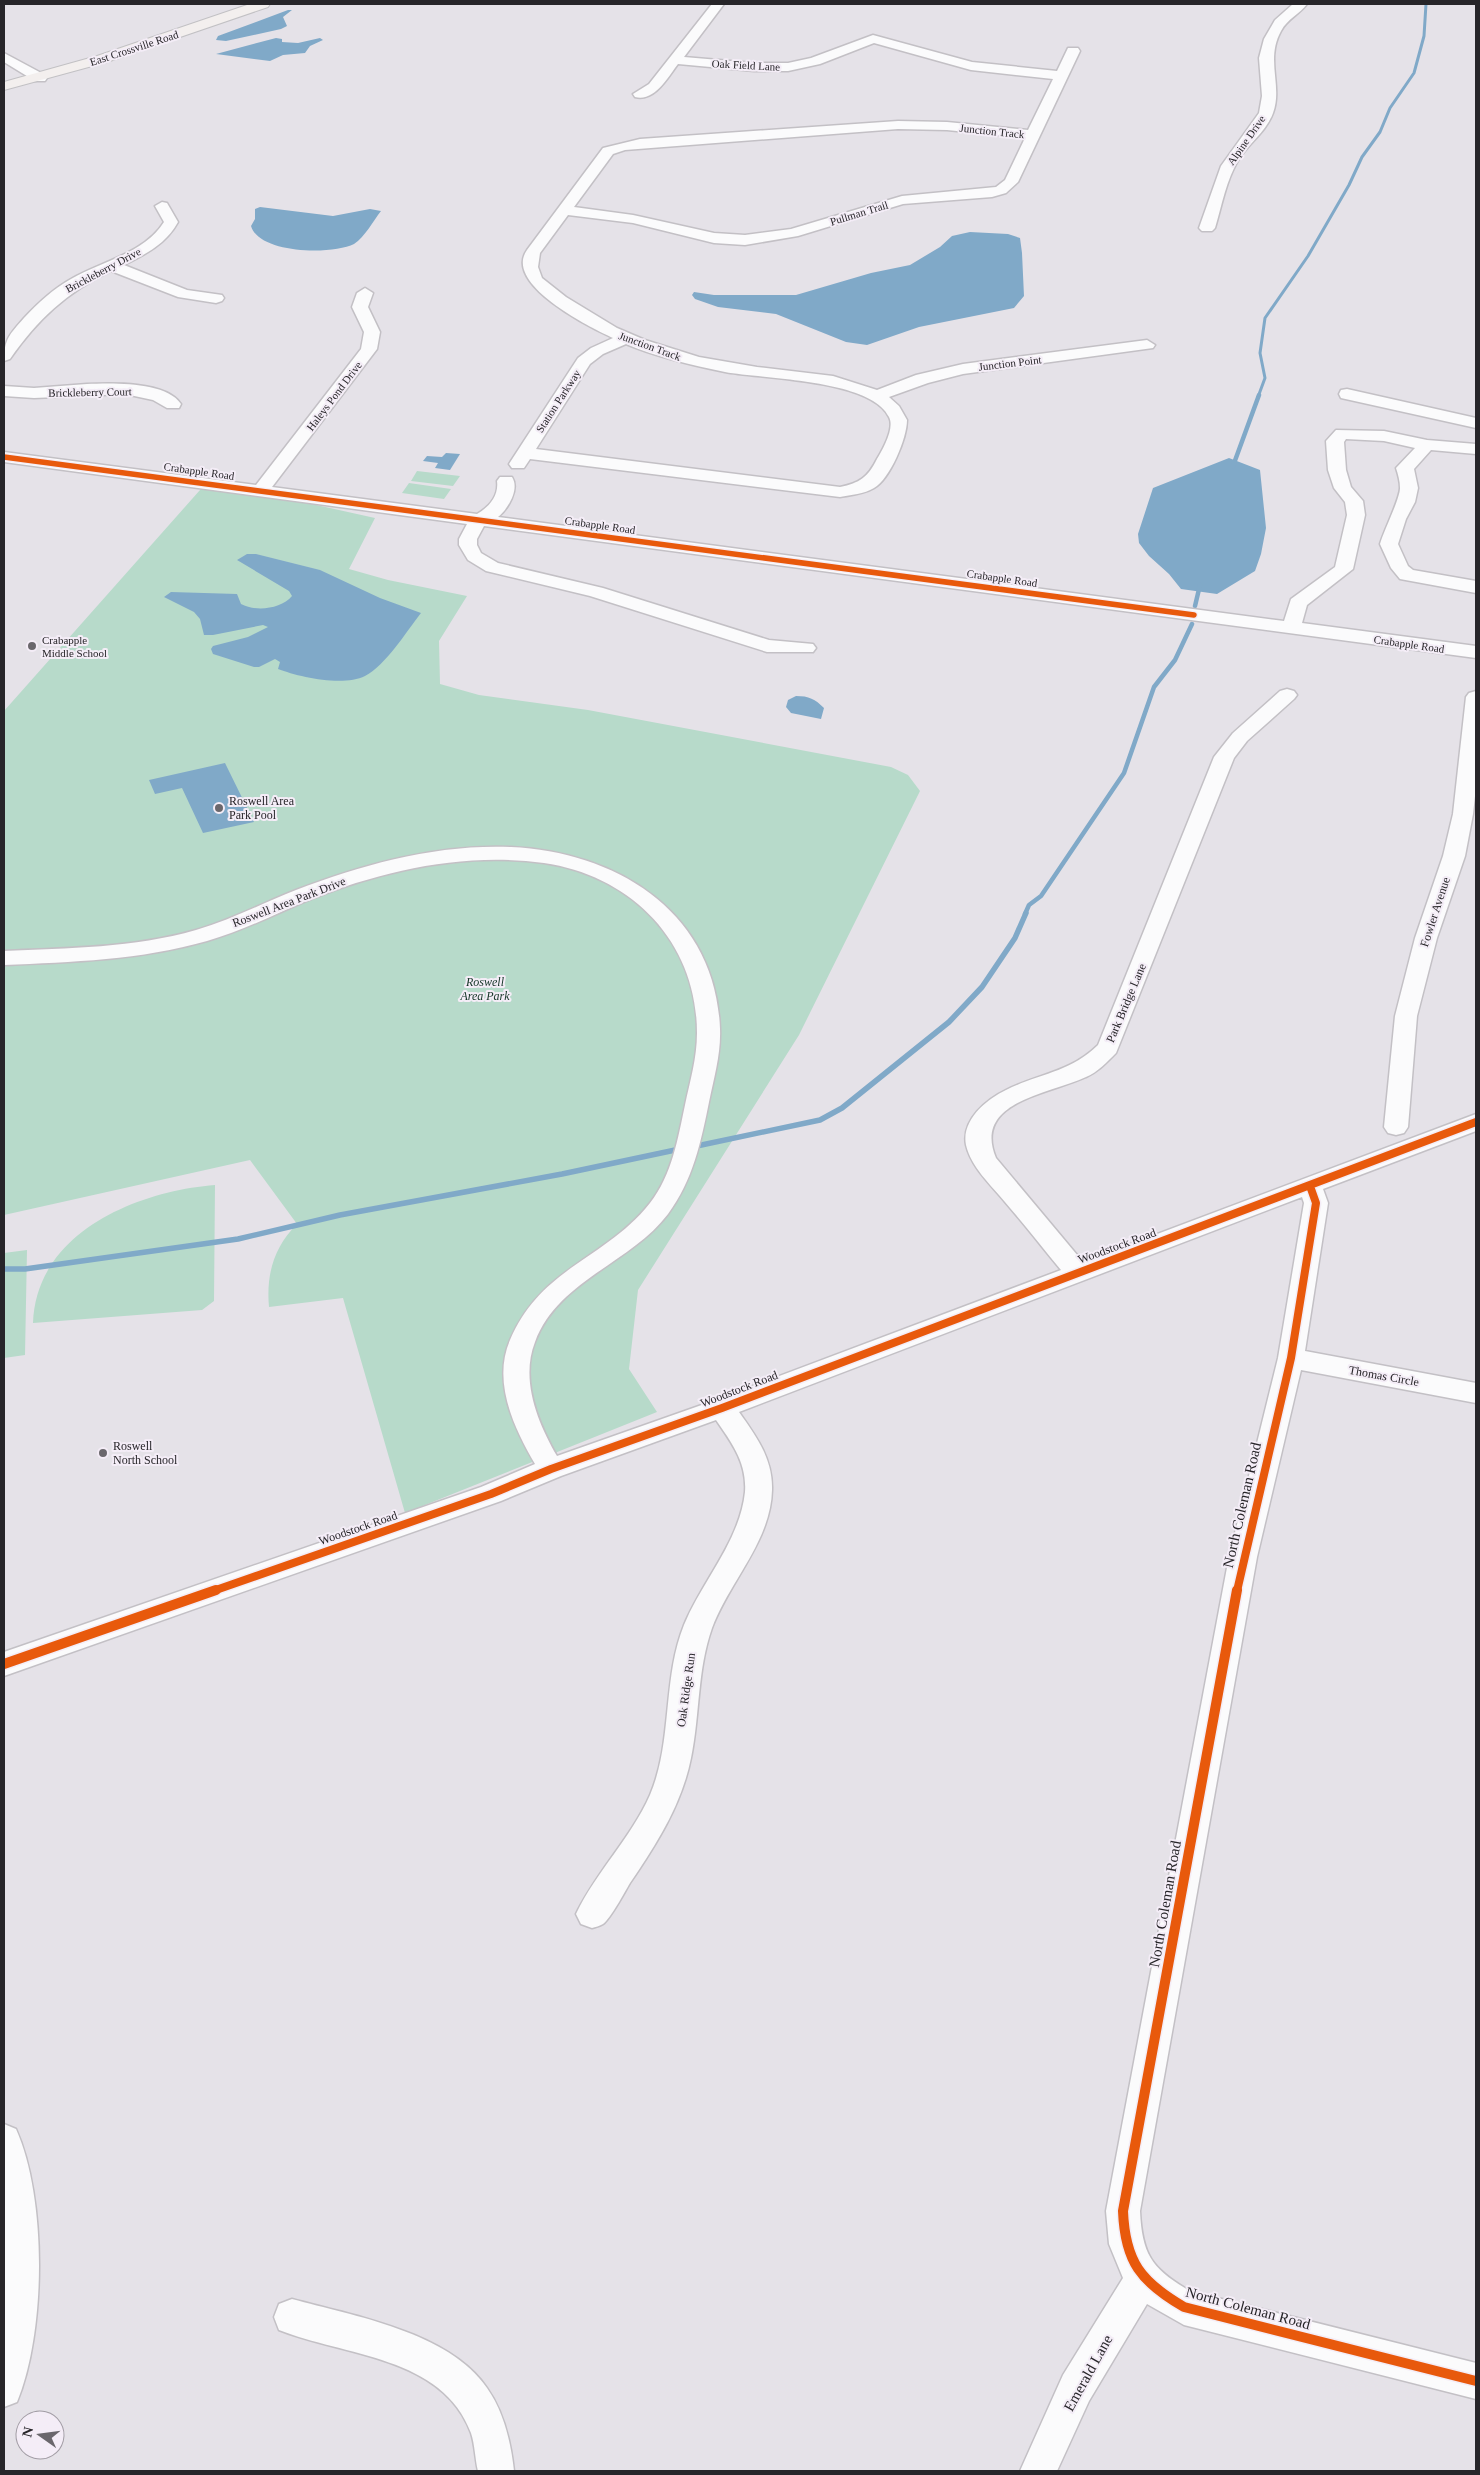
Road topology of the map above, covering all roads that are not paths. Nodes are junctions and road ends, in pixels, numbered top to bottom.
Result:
1 (237, 4) edge
2 (263, 4) edge
3 (718, 4) edge
4 (1278, 4) edge
5 (1298, 5) edge
6 (1073, 51) dead end
7 (4, 57) edge
8 (675, 60) junction
9 (34, 74) junction
10 (1061, 76) junction
11 (4, 77) edge
12 (4, 86) edge
13 (640, 94) dead end
14 (1034, 135) junction
15 (162, 206) dead end
16 (563, 210) junction
17 (1207, 228) dead end
18 (110, 265) junction
19 (365, 293) dead end
20 (216, 298) dead end
21 (625, 338) junction
22 (1147, 345) dead end
23 (4, 356) edge
24 (4, 391) edge
25 (1347, 394) dead end
26 (876, 396) junction
27 (173, 404) dead end
28 (1476, 424) edge
29 (1427, 444) junction
30 (1476, 450) edge
31 (525, 453) junction
32 (4, 456) edge
33 (261, 490) junction
34 (478, 521) junction
35 (1476, 587) edge
36 (1291, 628) junction
37 (806, 648) dead end
38 (1476, 652) edge
39 (1287, 695) dead end
40 (1476, 697) edge
41 (1470, 815) edge
42 (4, 958) edge
43 (1476, 1122) edge
44 (1396, 1127) dead end
45 (1310, 1186) junction
46 (1078, 1273) junction
47 (1291, 1358) junction
48 (1476, 1393) edge
49 (722, 1408) junction
50 (551, 1469) junction
51 (4, 1664) edge
52 (592, 1914) dead end
53 (4, 2140) edge
54 (1143, 2278) junction
55 (292, 2317) dead end
56 (1476, 2382) edge
57 (4, 2389) edge
58 (496, 2471) edge
59 (1038, 2471) edge

1 - 9 main road, East Crossville Road
2 - 9 main road, East Crossville Road
3 - 8 street
4 - 5 street
5 - 17 street, Alpine Drive
6 - 10 street, Pullman Trail
7 - 9 street
8 - 10 street, Oak Field Lane
8 - 13 street
9 - 11 main road, East Crossville Road
9 - 12 main road, East Crossville Road
10 - 14 street, Pullman Trail
14 - 16 street, Junction Track
14 - 16 street, Pullman Trail
15 - 18 street, Brickleberry Drive
16 - 21 street, Junction Track
18 - 20 street
18 - 23 street, Brickleberry Drive
19 - 33 street, Haleys Pond Drive
21 - 26 street, Junction Track
21 - 31 street, Station Parkway
22 - 26 street, Junction Point
24 - 27 street, Brickleberry Court
25 - 28 street
26 - 31 street, Junction Track
29 - 30 street
29 - 35 street
29 - 36 street
31 - 34 street, Station Parkway
32 - 33 street, Crabapple Road
33 - 34 street, Crabapple Road
34 - 36 street, Crabapple Road
34 - 37 street
36 - 38 street, Crabapple Road
39 - 46 street, Park Bridge Lane
40 - 41 street, Fowler Avenue
41 - 44 street, Fowler Avenue
42 - 50 street, Roswell Area Park Drive
43 - 45 street, Woodstock Road
45 - 46 street, Woodstock Road
45 - 47 street, North Coleman Road
46 - 49 street, Woodstock Road
47 - 48 street, Thomas Circle
47 - 54 street, North Coleman Road
49 - 50 street, Woodstock Road
49 - 52 street, Oak Ridge Run
50 - 51 street, Woodstock Road
53 - 57 street
54 - 56 street, North Coleman Road
54 - 59 street, Emerald Lane
55 - 58 street

